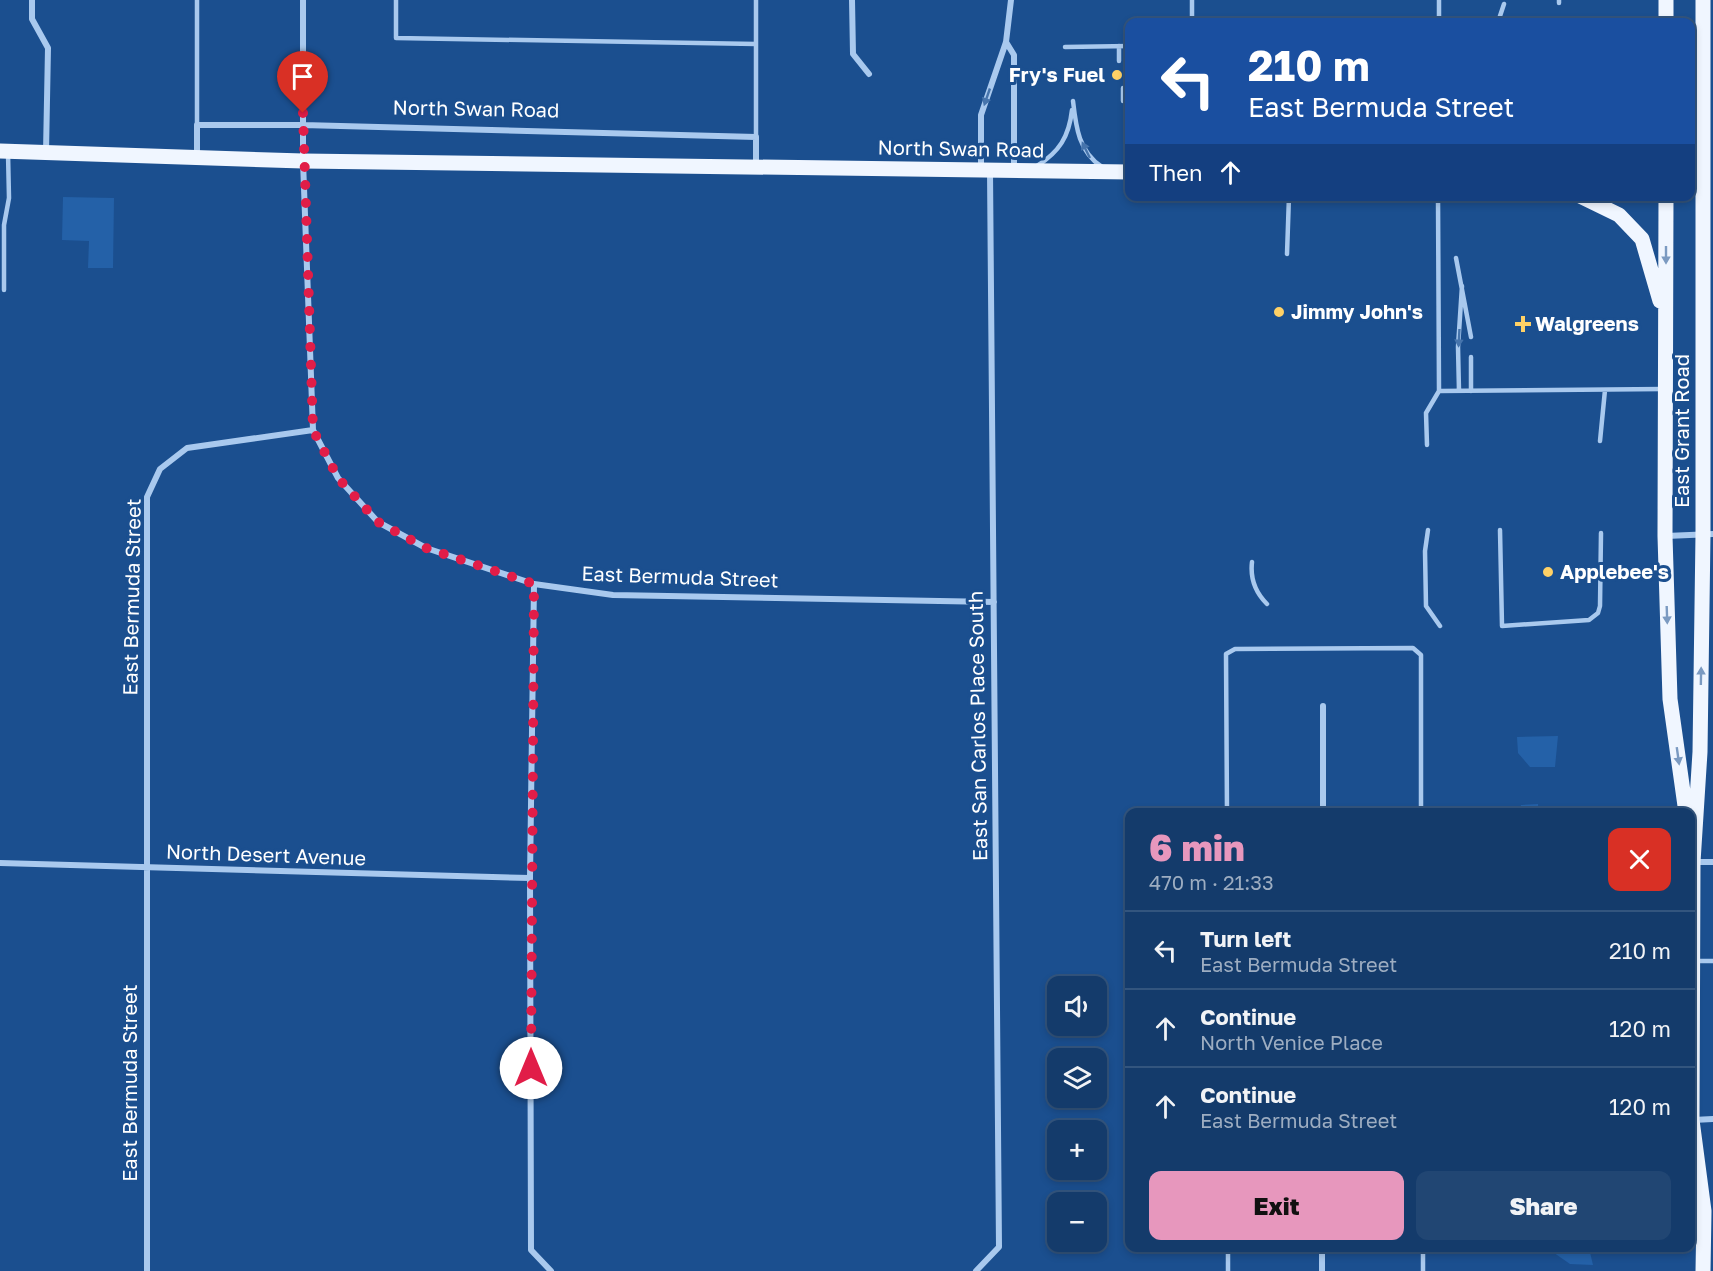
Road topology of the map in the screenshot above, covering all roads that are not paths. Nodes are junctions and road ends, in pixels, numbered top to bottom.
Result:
1 (32, 0) edge
2 (197, 0) edge
3 (303, 0) edge
4 (396, 0) edge
5 (756, 0) edge
6 (852, 0) edge
7 (1011, 0) edge
8 (1192, 0) edge
9 (1439, 0) edge
10 (1666, 0) edge
11 (1703, 0) edge
12 (1504, 4) dead end
13 (1192, 18) edge
14 (1439, 18) edge
15 (1499, 18) edge
16 (1666, 18) edge
17 (1708, 24) edge
18 (1006, 42) junction
19 (756, 44) junction
20 (1119, 46) junction
21 (1125, 46) edge
22 (1065, 47) dead end
23 (1119, 61) dead end
24 (869, 74) dead end
25 (1123, 88) dead end
26 (1123, 102) dead end
27 (197, 125) junction
28 (303, 125) junction
29 (756, 137) junction
30 (4, 152) edge
31 (46, 153) junction
32 (197, 157) junction
33 (303, 160) junction
34 (756, 167) junction
35 (986, 170) junction
36 (1021, 170) junction
37 (1125, 171) edge
38 (1125, 172) edge
39 (1700, 177) edge
40 (1289, 201) edge
41 (1438, 201) edge
42 (1591, 201) edge
43 (1666, 201) edge
44 (1287, 254) dead end
45 (1456, 258) dead end
46 (1708, 284) edge
47 (1462, 286) junction
48 (4, 290) dead end
49 (1666, 323) junction
50 (1471, 337) dead end
51 (1708, 356) edge
52 (1471, 357) dead end
53 (1666, 389) junction
54 (1605, 390) junction
55 (1439, 391) junction
56 (1459, 391) junction
57 (1471, 391) junction
58 (1708, 394) edge
59 (1708, 425) edge
60 (313, 430) junction
61 (1600, 441) dead end
62 (1427, 445) dead end
63 (1708, 455) edge
64 (1428, 530) dead end
65 (1500, 530) dead end
66 (1601, 533) dead end
67 (1708, 534) edge
68 (1665, 536) junction
69 (1252, 562) dead end
70 (534, 584) junction
71 (994, 602) junction
72 (1267, 604) dead end
73 (1708, 613) edge
74 (1440, 626) dead end
75 (1707, 649) edge
76 (1323, 706) dead end
77 (1227, 808) edge
78 (1323, 808) edge
79 (1421, 808) edge
80 (1685, 808) edge
81 (1695, 832) edge
82 (1695, 862) edge
83 (1713, 862) edge
84 (0, 863) edge
85 (145, 868) junction
86 (530, 878) junction
87 (1695, 961) edge
88 (1713, 961) edge
89 (1713, 1119) edge
90 (1695, 1123) edge
91 (1695, 1144) edge
92 (1708, 1211) edge
93 (1228, 1252) edge
94 (1322, 1252) edge
95 (1423, 1252) edge
96 (147, 1271) edge
97 (551, 1271) edge
98 (976, 1271) edge
99 (1228, 1271) edge
100 (1322, 1271) edge
101 (1423, 1271) edge
102 (1703, 1271) edge

1 - 31 street
2 - 27 lane
3 - 28 street
4 - 19 lane
5 - 19 lane
6 - 24 street
7 - 18 street
8 - 13 lane
9 - 14 lane
10 - 16 main road
11 - 17 main road, East Grant Road
12 - 15 lane
17 - 39 main road, East Grant Road
18 -> 35 street, East San Carlos Place South
18 - 36 street
19 - 29 lane
20 - 21 lane
20 - 22 lane
20 - 23 lane
25 - 26 lane
27 - 28 street, North Swan Road
27 - 32 street
28 - 29 street, North Swan Road
28 - 33 street
29 - 34 street
30 - 31 main road, North Swan Road
30 - 48 lane
31 - 32 main road, North Swan Road
32 - 33 main road, North Swan Road
33 - 34 main road, North Swan Road
33 - 60 street
34 - 35 main road, North Swan Road
35 - 36 main road, North Swan Road
35 - 71 street, East San Carlos Place South
37 -> 36 lane
36 - 38 main road, North Swan Road
39 - 46 main road, East Grant Road
40 - 44 lane
41 - 55 lane
42 - 49 main road
43 -> 49 main road, East Grant Road
45 - 47 lane
46 - 51 main road, East Grant Road
47 - 50 lane
47 -> 56 lane
49 - 53 main road, East Grant Road
51 - 58 main road, East Grant Road
52 - 57 lane
53 - 54 lane
53 - 68 main road, East Grant Road
54 - 57 lane
54 - 61 lane
55 - 56 lane
55 - 62 lane
56 - 57 lane
58 - 59 main road, East Grant Road
59 - 63 main road, East Grant Road
60 - 70 street, East Bermuda Street
60 - 85 street, East Bermuda Street
63 - 67 main road, East Grant Road
64 - 74 lane
65 - 66 lane
67 - 68 street
67 - 73 main road, East Grant Road
68 -> 80 main road, East Grant Road
69 - 72 lane
70 - 71 street, East Bermuda Street
70 - 86 street
71 - 98 street, East San Carlos Place South
73 - 75 main road, East Grant Road
81 -> 75 main road, East Grant Road
76 - 78 street
77 - 79 lane
82 - 83 street
84 - 85 street, North Desert Avenue
85 - 86 street, North Desert Avenue
85 - 96 street, East Bermuda Street
86 - 97 street
87 - 88 lane
89 - 90 street
91 - 92 main road, East Grant Road
92 - 102 main road, East Grant Road
93 - 99 lane
94 - 100 street
95 - 101 lane

